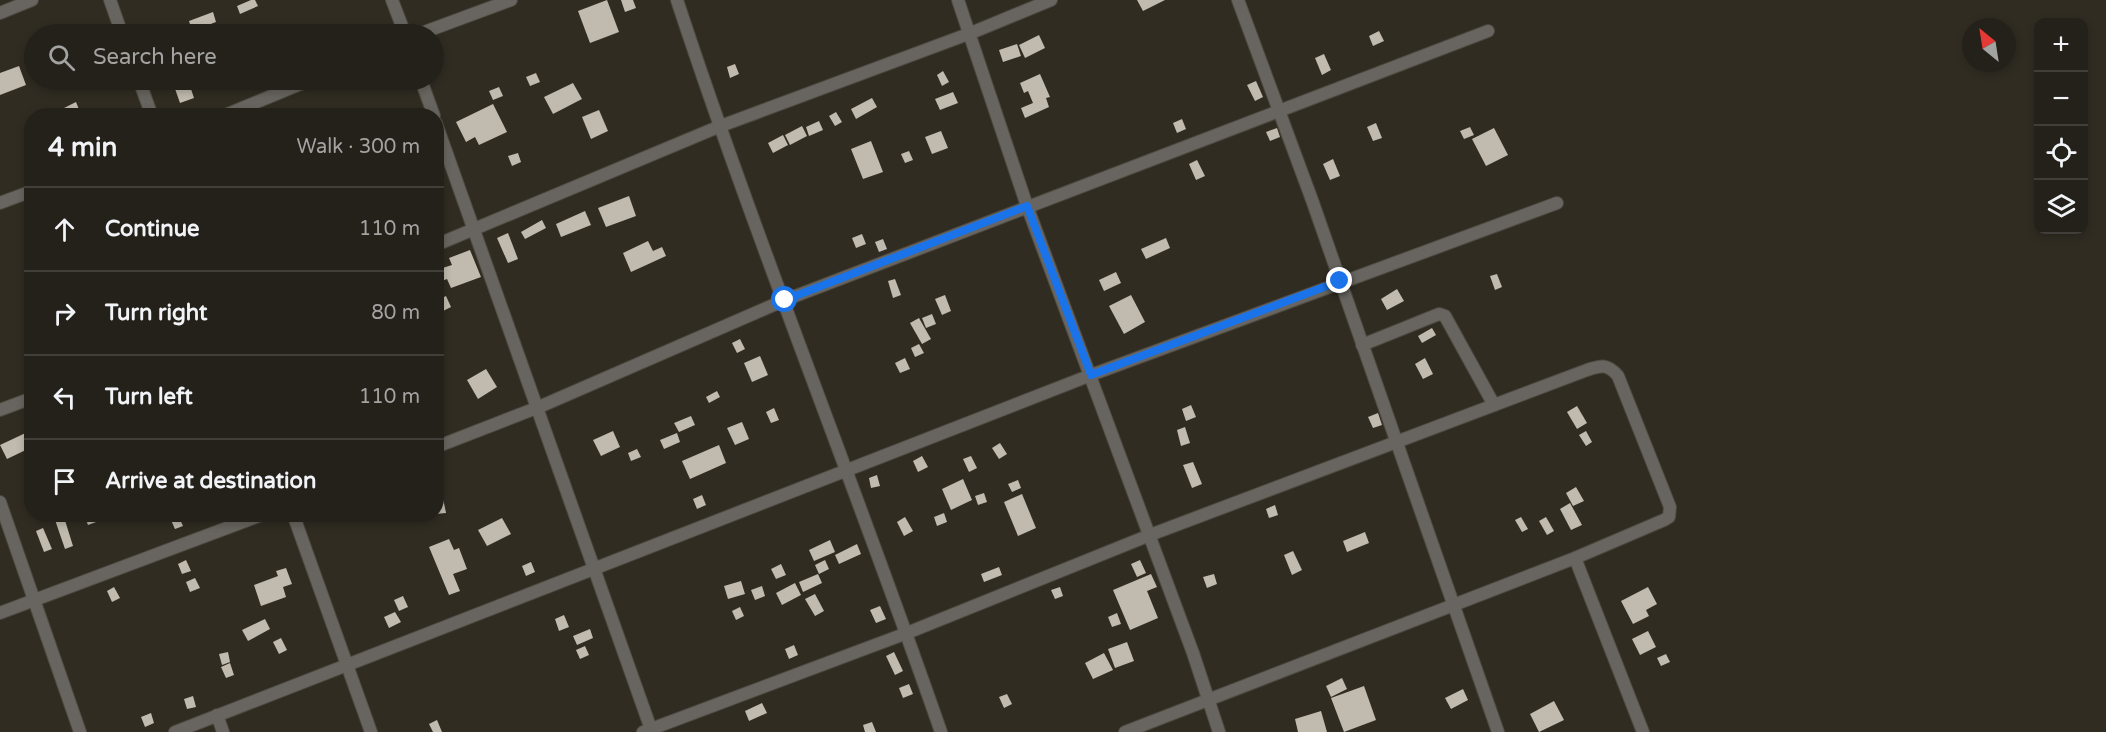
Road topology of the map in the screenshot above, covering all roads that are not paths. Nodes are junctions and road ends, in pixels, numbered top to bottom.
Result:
1 (32, 0) edge
2 (110, 0) edge
3 (392, 0) edge
4 (512, 0) edge
5 (677, 0) edge
6 (958, 0) edge
7 (1051, 0) edge
8 (1238, 0) edge
9 (0, 13) edge
10 (118, 24) edge
11 (401, 24) edge
12 (444, 25) edge
13 (1488, 31) dead end
14 (971, 33) junction
15 (143, 90) edge
16 (286, 90) edge
17 (425, 90) edge
18 (149, 108) edge
19 (242, 108) edge
20 (431, 108) edge
21 (1279, 109) junction
22 (718, 127) junction
23 (444, 145) edge
24 (24, 194) edge
25 (0, 203) edge
26 (1557, 203) dead end
27 (1027, 206) junction
28 (475, 230) junction
29 (444, 242) edge
30 (1340, 281) junction
31 (785, 300) junction
32 (1362, 345) junction
33 (1091, 375) junction
34 (24, 401) edge
35 (1494, 405) junction
36 (539, 407) junction
37 (0, 410) edge
38 (1396, 442) junction
39 (444, 444) edge
40 (846, 469) junction
41 (0, 502) edge
42 (243, 522) edge
43 (296, 522) edge
44 (1150, 535) junction
45 (1575, 558) junction
46 (593, 568) junction
47 (35, 600) junction
48 (1452, 604) junction
49 (0, 613) edge
50 (907, 633) junction
51 (348, 664) junction
52 (1207, 699) junction
53 (217, 715) junction
54 (649, 731) edge
55 (80, 732) edge
56 (175, 732) edge
57 (223, 732) edge
58 (371, 732) edge
59 (941, 732) edge
60 (1125, 732) edge
61 (1219, 732) edge
62 (1498, 732) edge
63 (1643, 732) edge

1 - 9 street
2 - 10 street
3 - 11 street
4 - 12 street
5 - 22 street
6 - 14 street
7 - 14 street
8 - 21 street
13 - 21 street
14 - 22 street
14 - 27 street
15 - 18 street
16 - 19 street
17 - 20 street
21 - 27 street
21 - 30 street
22 - 28 street
22 - 31 street
23 - 28 street
24 - 25 street
26 - 30 street
27 - 31 street
27 - 33 street
28 - 29 street
28 - 36 street
30 - 32 street
30 - 33 street
31 - 36 street
31 - 40 street
32 - 35 street
32 - 38 street
33 - 40 street
33 - 44 street
34 - 37 street
35 - 38 street
35 - 45 street
36 - 39 street
36 - 46 street
38 - 44 street
38 - 48 street
40 - 46 street
40 - 50 street
41 - 47 street
42 - 47 street
43 - 51 street
44 - 50 street
44 - 52 street
45 - 48 street
45 - 63 street
46 - 51 street
46 - 54 street
47 - 49 street
47 - 55 street
48 - 52 street
48 - 62 street
50 - 54 street
50 - 59 street
51 - 53 street
51 - 58 street
52 - 60 street
52 - 61 street
53 - 56 street
53 - 57 street

